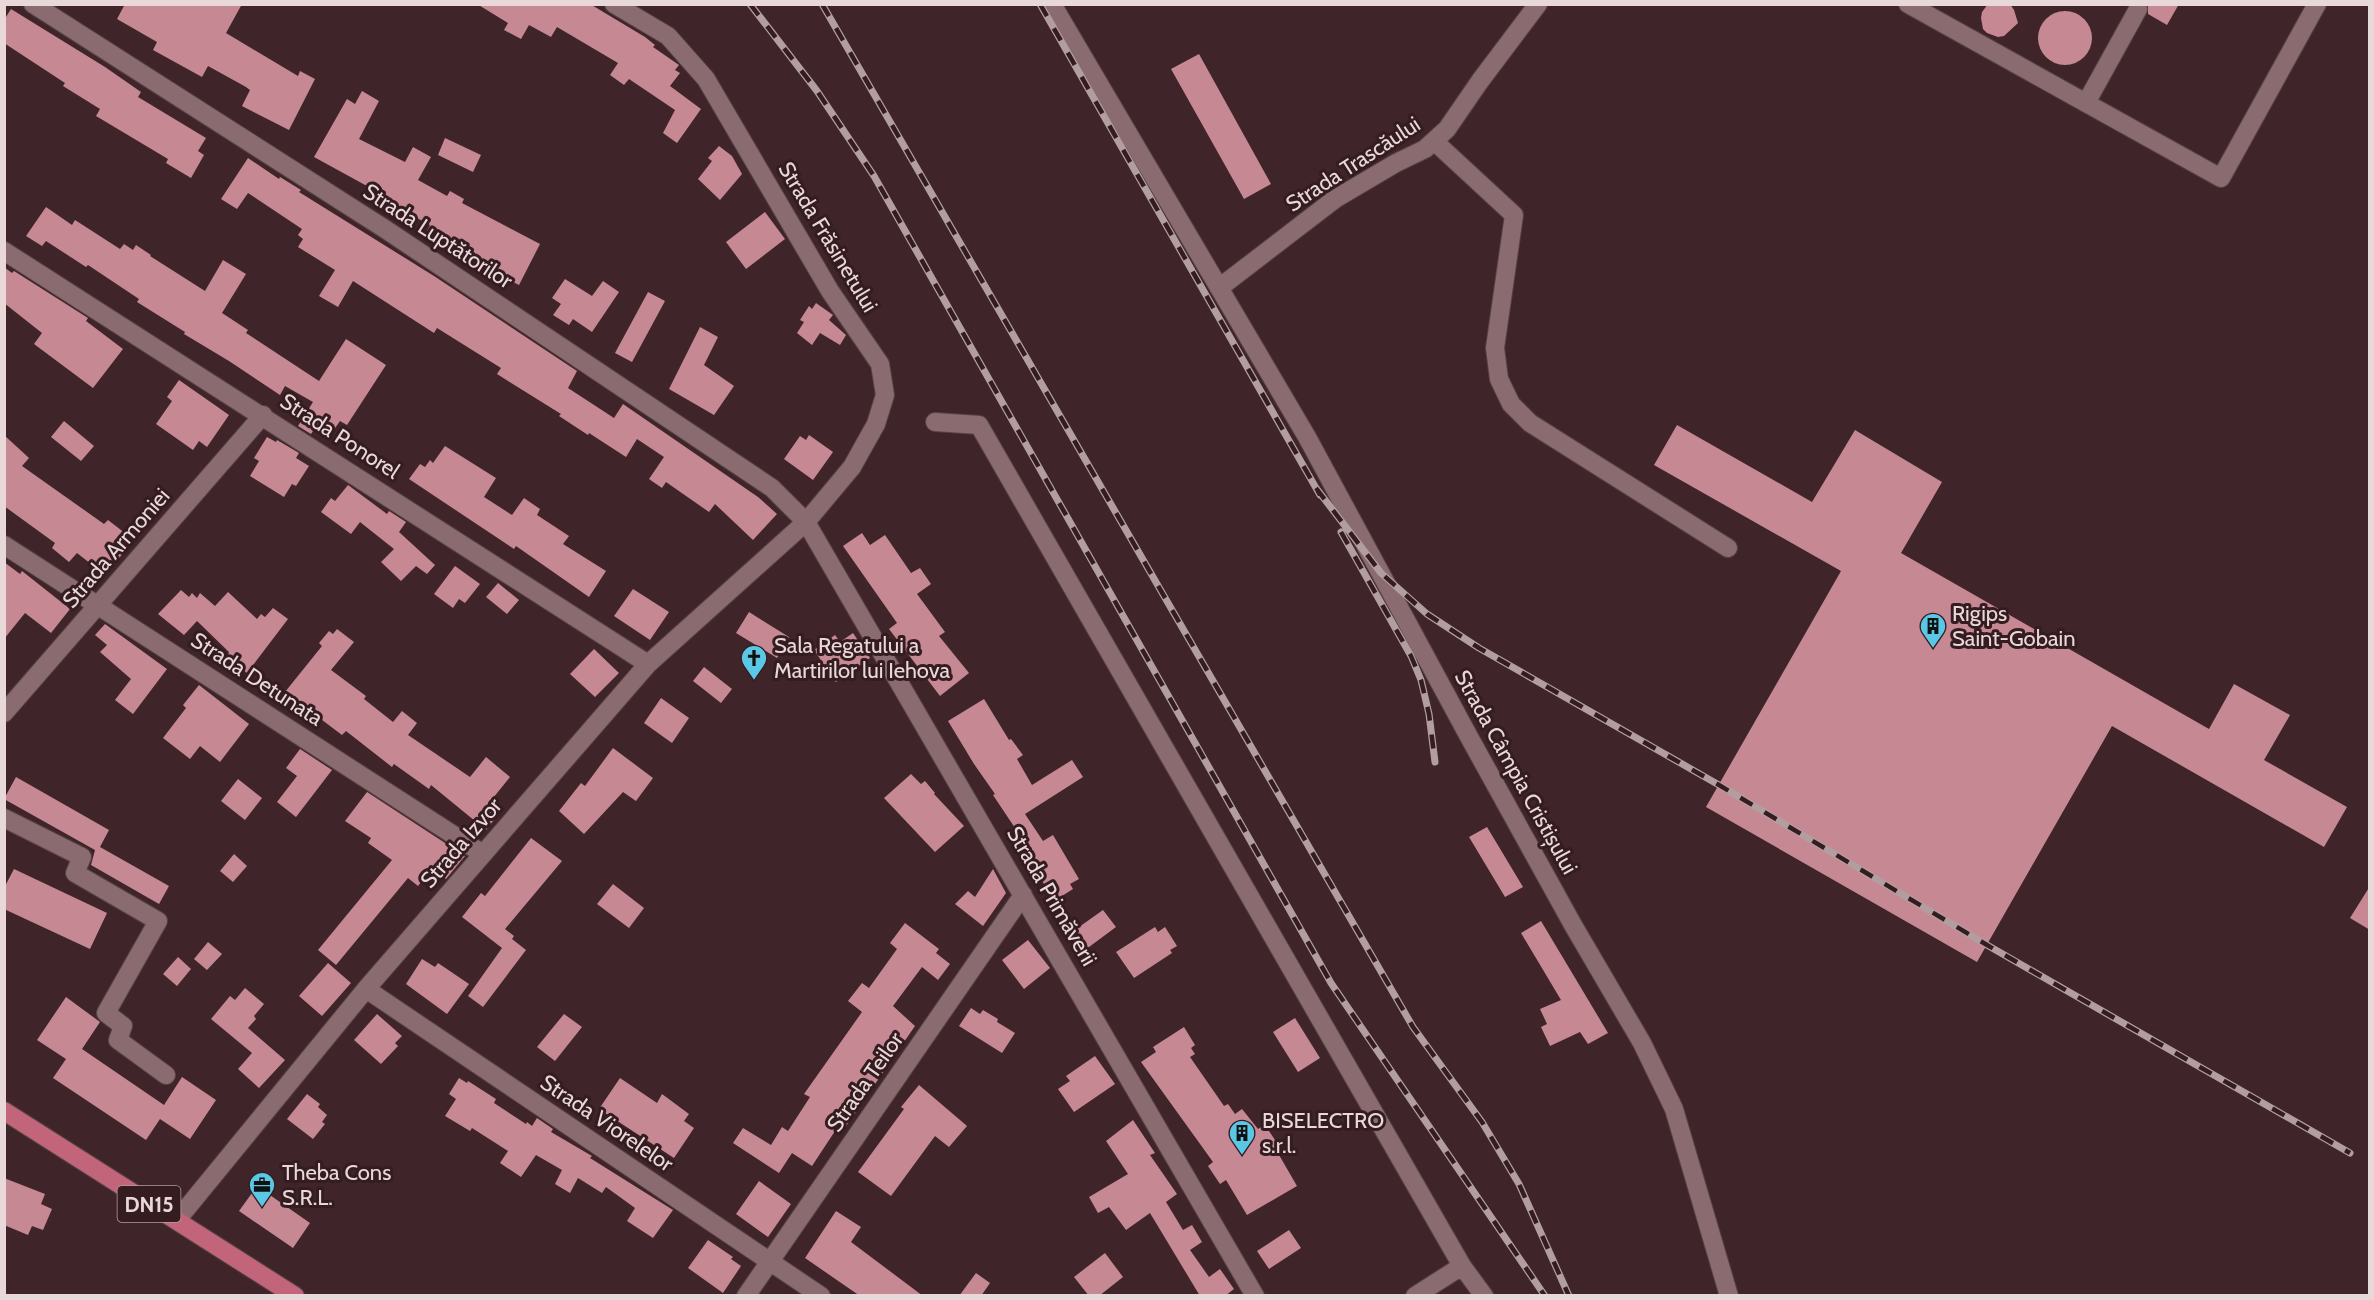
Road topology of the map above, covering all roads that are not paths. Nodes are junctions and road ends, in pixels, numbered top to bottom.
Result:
1 (33, 4) edge
2 (614, 4) edge
3 (1052, 4) edge
4 (1538, 4) edge
5 (1908, 4) edge
6 (2317, 4) edge
7 (2138, 9) dead end
8 (2086, 103) junction
9 (1434, 141) junction
10 (4, 251) edge
11 (1219, 288) junction
12 (263, 415) junction
13 (936, 422) dead end
14 (806, 522) junction
15 (4, 545) edge
16 (1728, 548) dead end
17 (98, 605) junction
18 (648, 664) junction
19 (4, 714) edge
20 (4, 818) edge
21 (483, 854) junction
22 (1023, 895) junction
23 (366, 989) junction
24 (166, 1075) dead end
25 (4, 1111) edge
26 (177, 1220) junction
27 (770, 1261) junction
28 (1462, 1266) junction
29 (295, 1296) edge
30 (746, 1296) edge
31 (821, 1296) edge
32 (1255, 1296) edge
33 (1414, 1296) edge
34 (1484, 1296) edge
35 (1729, 1296) edge

1 - 14 street, Strada Luptătorilor
2 - 14 street, Strada Frăsinetului
3 - 11 street, Strada Câmpia Cristișului
4 - 9 street, Strada Trascăului
5 - 8 street
6 - 8 street
7 - 8 street
9 - 11 street, Strada Trascăului
9 - 16 street
10 - 12 street, Strada Ponorel
11 - 35 street, Strada Câmpia Cristișului
12 - 17 street, Strada Armoniei
12 - 18 street, Strada Ponorel
13 - 28 street
14 - 18 street, Strada Izvor
14 - 22 street, Strada Primăverii
15 - 17 street, Strada Detunata
17 - 19 street, Strada Armoniei
17 - 21 street, Strada Detunata
18 - 21 street, Strada Izvor
20 - 24 street
21 - 23 street, Strada Izvor
22 - 27 street, Strada Teilor
22 - 32 street, Strada Primăverii
23 - 26 street, Strada Izvor
23 - 27 street, Strada Viorelelor
25 - 26 main road, DN15
26 - 29 main road, DN15
27 - 30 street, Strada Teilor
27 - 31 street, Strada Viorelelor
28 - 33 street
28 - 34 street

